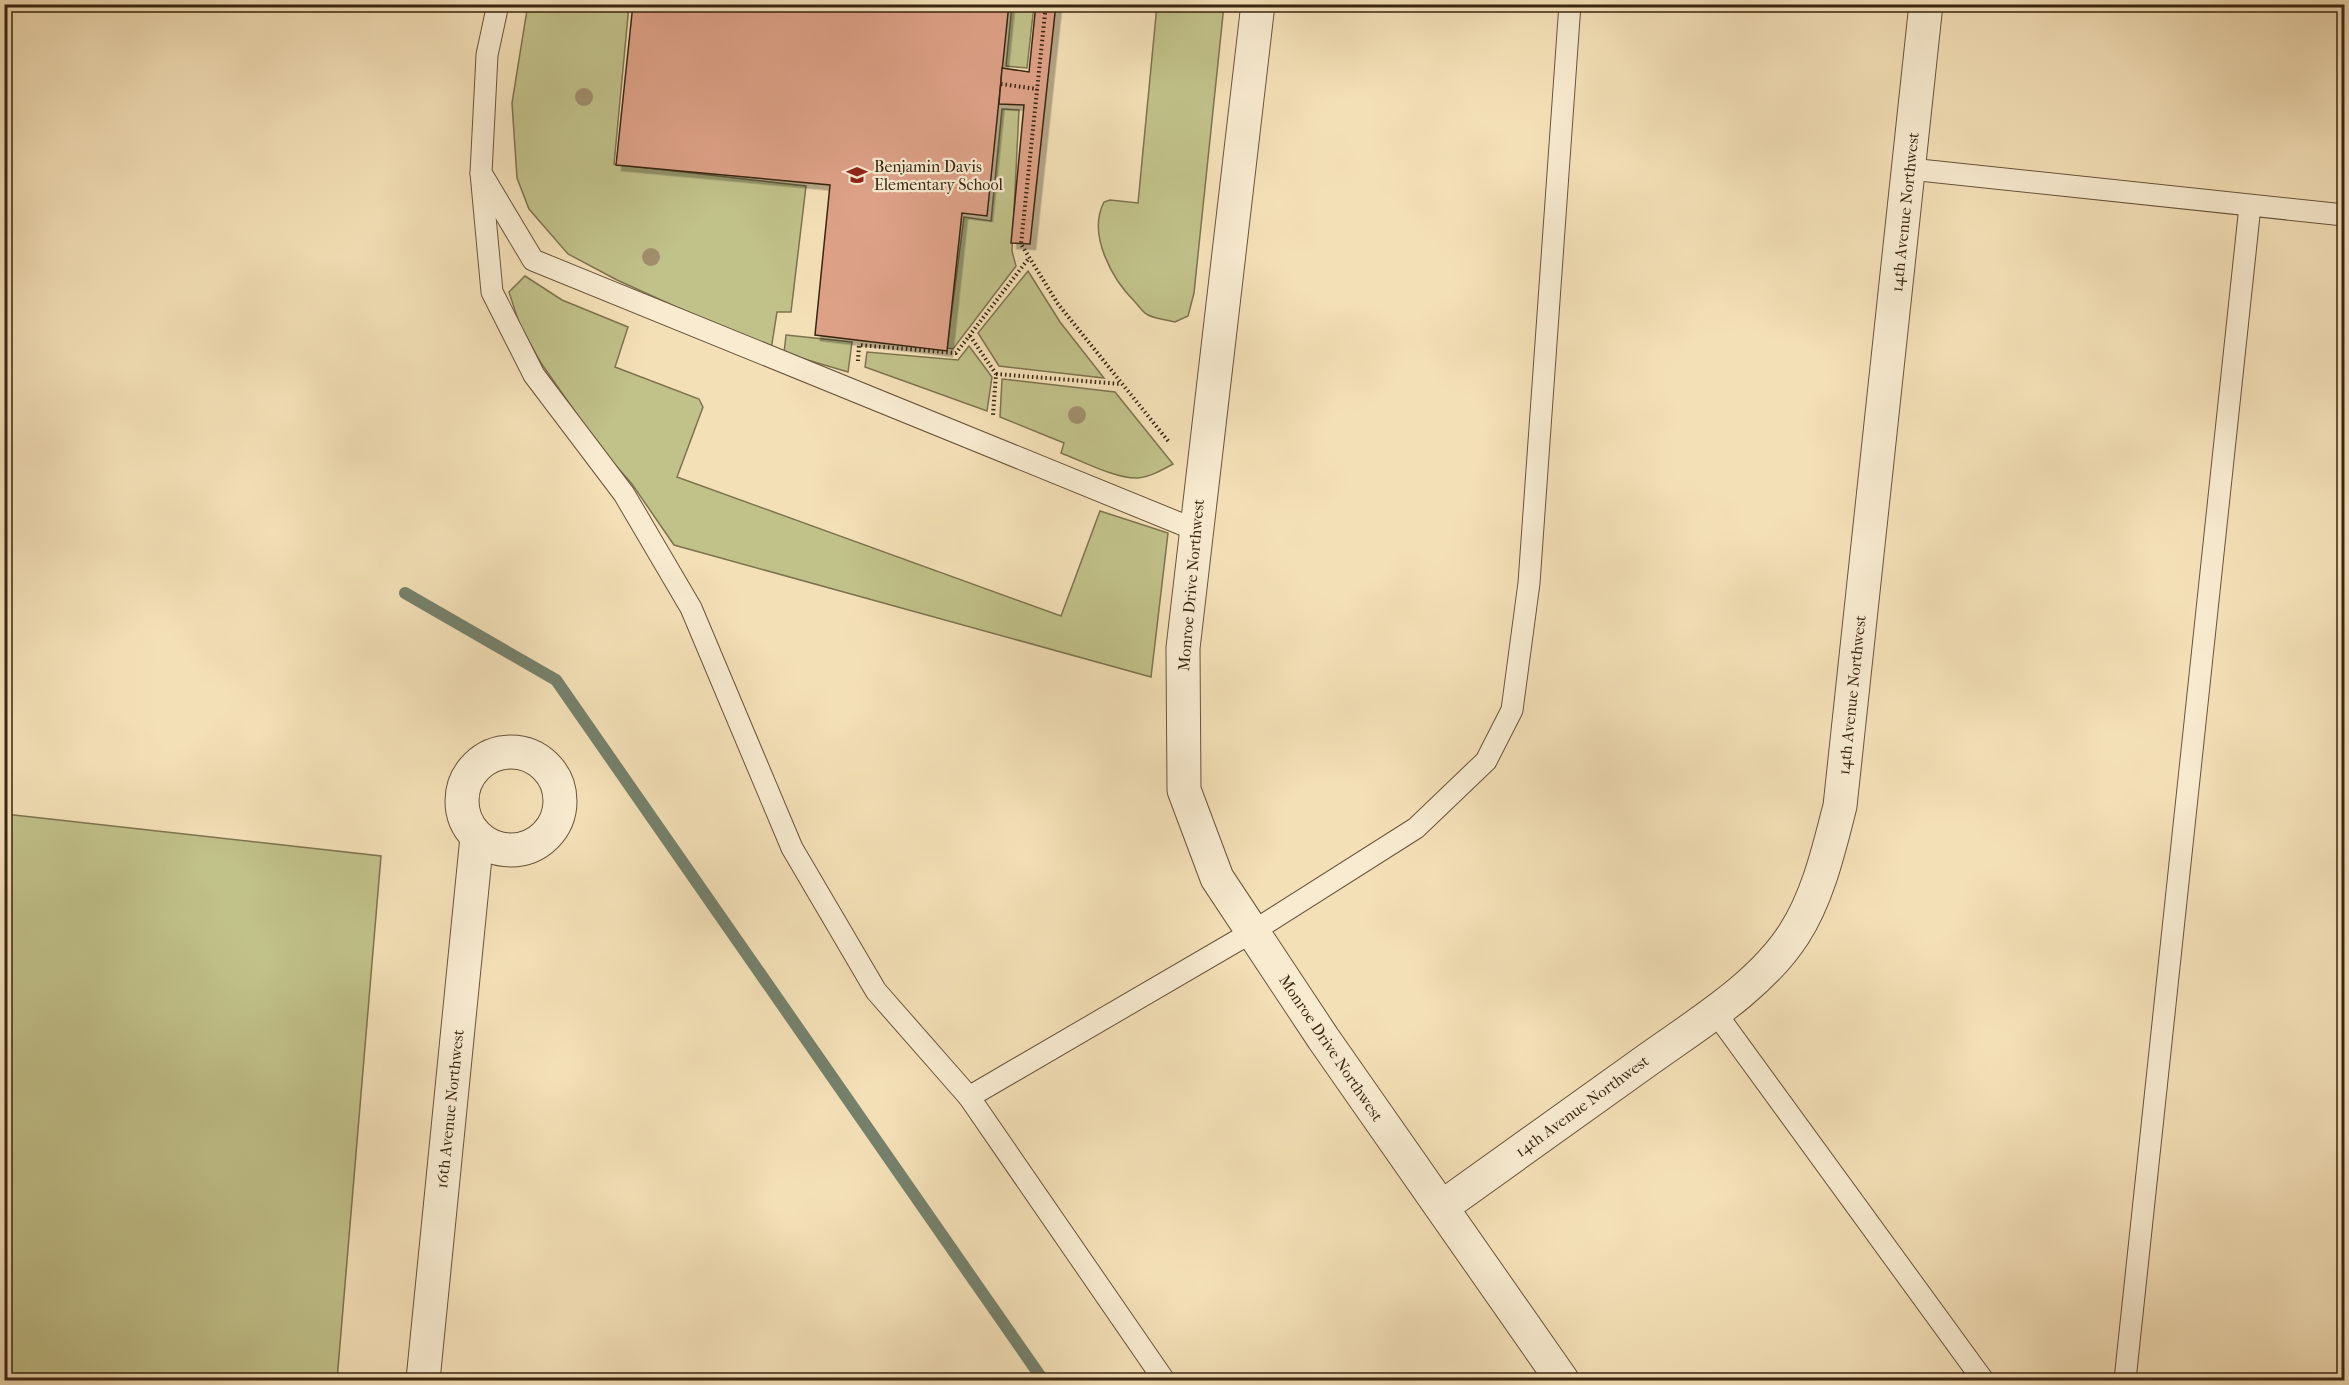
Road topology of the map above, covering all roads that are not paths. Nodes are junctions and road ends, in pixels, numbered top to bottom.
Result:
1 (498, 4) edge
2 (1258, 4) edge
3 (1570, 4) edge
4 (1926, 4) edge
5 (1910, 169) junction
6 (481, 172) junction
7 (2250, 206) junction
8 (2344, 215) edge
9 (1196, 530) junction
10 (477, 837) dead end
11 (1252, 932) junction
12 (1714, 1012) junction
13 (969, 1097) junction
14 (1442, 1207) junction
15 (423, 1380) edge
16 (1164, 1380) edge
17 (1562, 1380) edge
18 (1983, 1380) edge
19 (2125, 1380) edge

1 - 6 lane
2 - 9 street, Monroe Drive Northwest
3 - 11 lane
4 - 5 street, 14th Avenue Northwest
5 - 7 lane
5 - 12 street, 14th Avenue Northwest
6 - 9 lane
6 - 13 lane
7 - 8 lane
7 - 19 lane
9 - 11 street, Monroe Drive Northwest
10 - 15 street, 16th Avenue Northwest
11 - 13 lane
11 - 14 street, Monroe Drive Northwest
12 - 14 street, 14th Avenue Northwest
12 - 18 lane
13 - 16 lane
14 - 17 street, Monroe Drive Northwest

